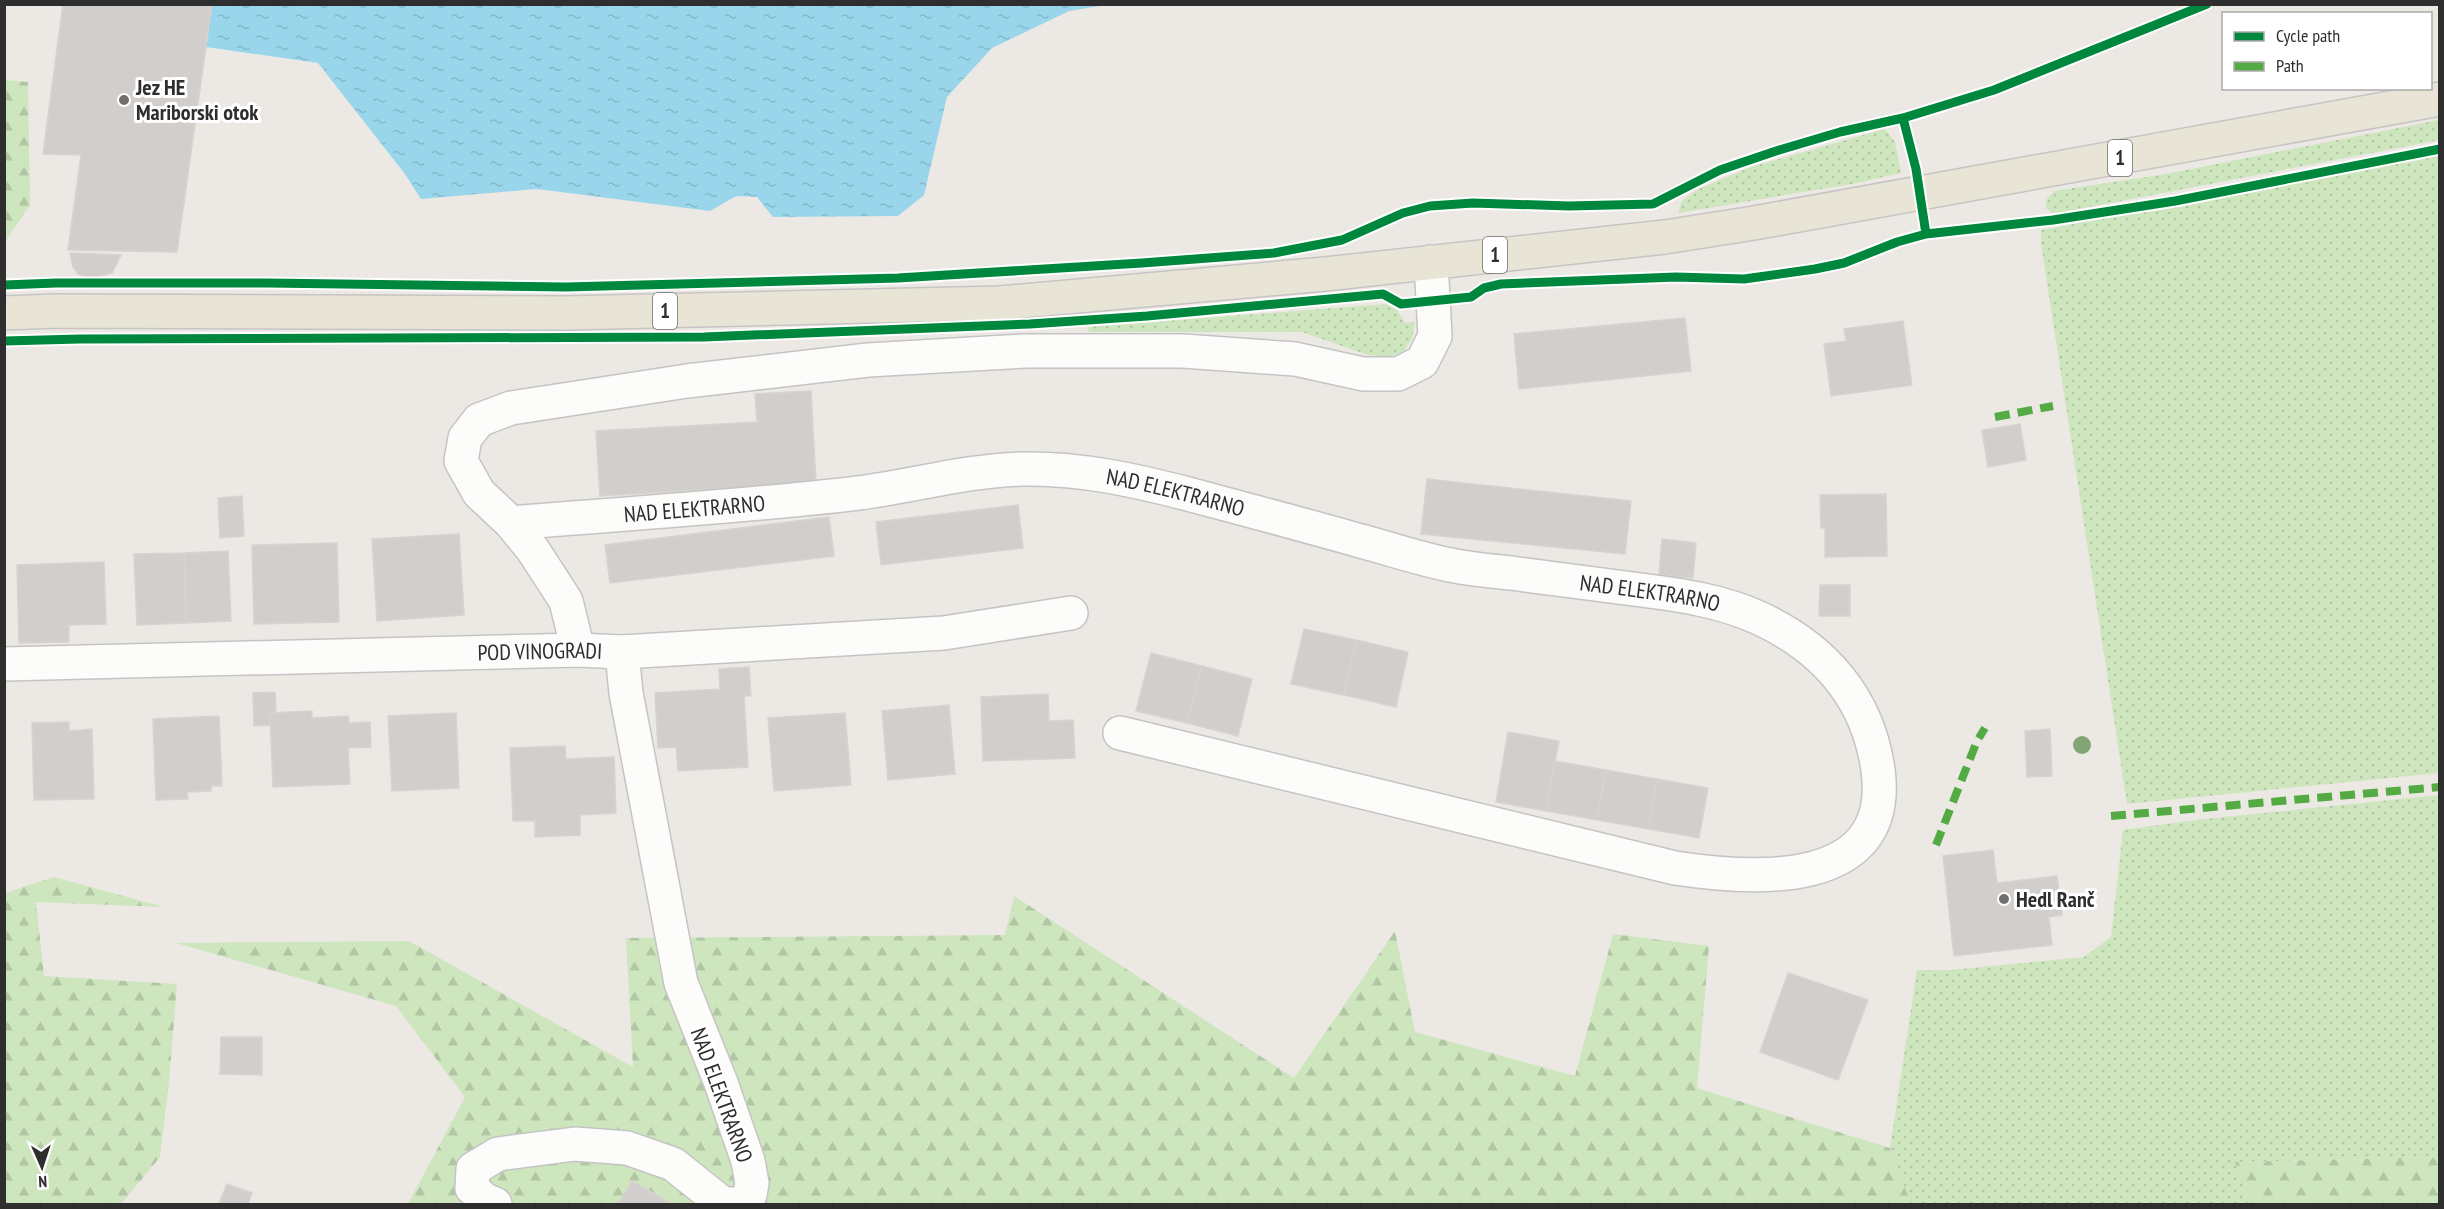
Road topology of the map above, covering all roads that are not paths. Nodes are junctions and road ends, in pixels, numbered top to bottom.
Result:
1 (2439, 99) edge
2 (1431, 262) junction
3 (4, 313) edge
4 (511, 523) junction
5 (1071, 612) dead end
6 (578, 650) junction
7 (622, 652) junction
8 (4, 664) edge
9 (1120, 734) dead end
10 (495, 1204) edge

1 - 2 main road, 1
2 - 3 main road, 1
2 - 4 street
4 - 6 street
4 - 9 street, NAD ELEKTRARNO
5 - 7 street, POD VINOGRADI
6 - 7 street, POD VINOGRADI
6 - 8 street, POD VINOGRADI
7 - 10 street, NAD ELEKTRARNO

